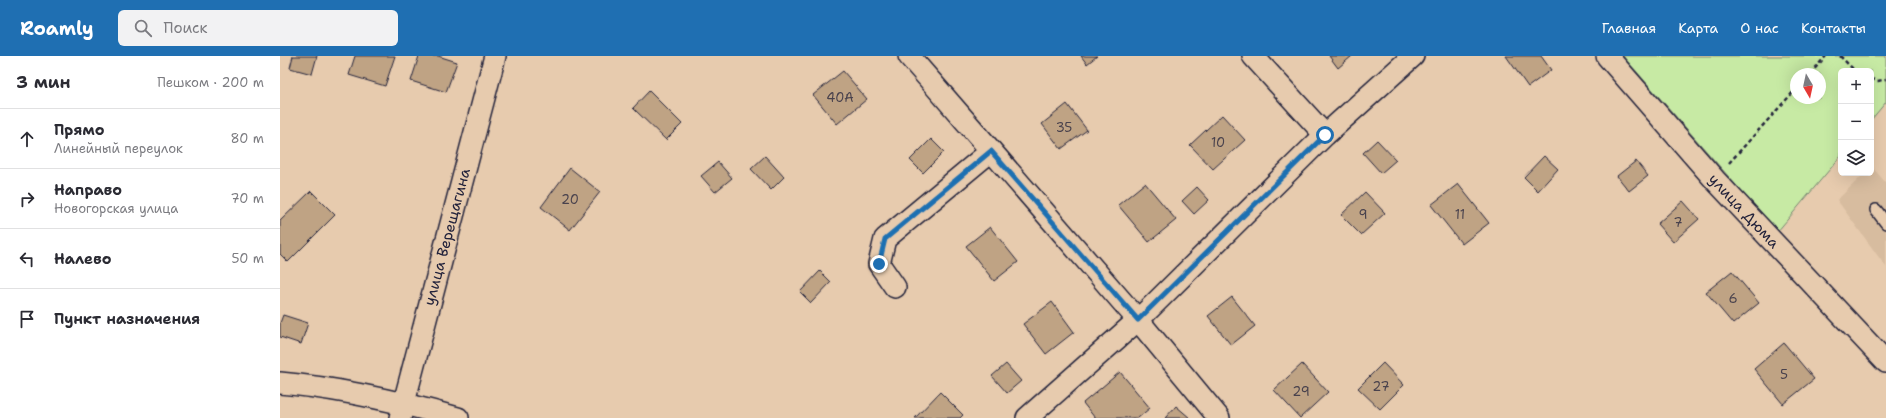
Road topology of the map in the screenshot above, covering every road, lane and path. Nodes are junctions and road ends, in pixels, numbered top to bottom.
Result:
1 (494, 56) edge
2 (909, 56) edge
3 (1253, 56) edge
4 (1413, 56) edge
5 (1607, 56) edge
6 (1826, 56) edge
7 (1840, 56) edge
8 (1815, 68) edge
9 (1852, 68) edge
10 (1886, 79) edge
11 (1874, 80) edge
12 (1790, 96) edge
13 (1325, 135) junction
14 (991, 151) junction
15 (1715, 180) junction
16 (1876, 210) dead end
17 (1886, 223) edge
18 (895, 287) dead end
19 (1138, 320) junction
20 (1886, 362) edge
21 (280, 383) edge
22 (402, 410) edge
23 (458, 418) edge
24 (1028, 418) edge
25 (1219, 418) edge

1 - 22 street, улица Верещагина
2 - 14 street
3 - 13 street
4 - 13 street
5 - 15 street, улица Дюма
6 - 8 path
7 - 9 path
10 - 11 path
12 - 15 path
13 - 19 street
14 - 18 street
14 - 19 street
15 - 20 street, улица Дюма
16 - 17 lane
19 - 24 street
19 - 25 street
21 - 22 street
22 - 23 street

